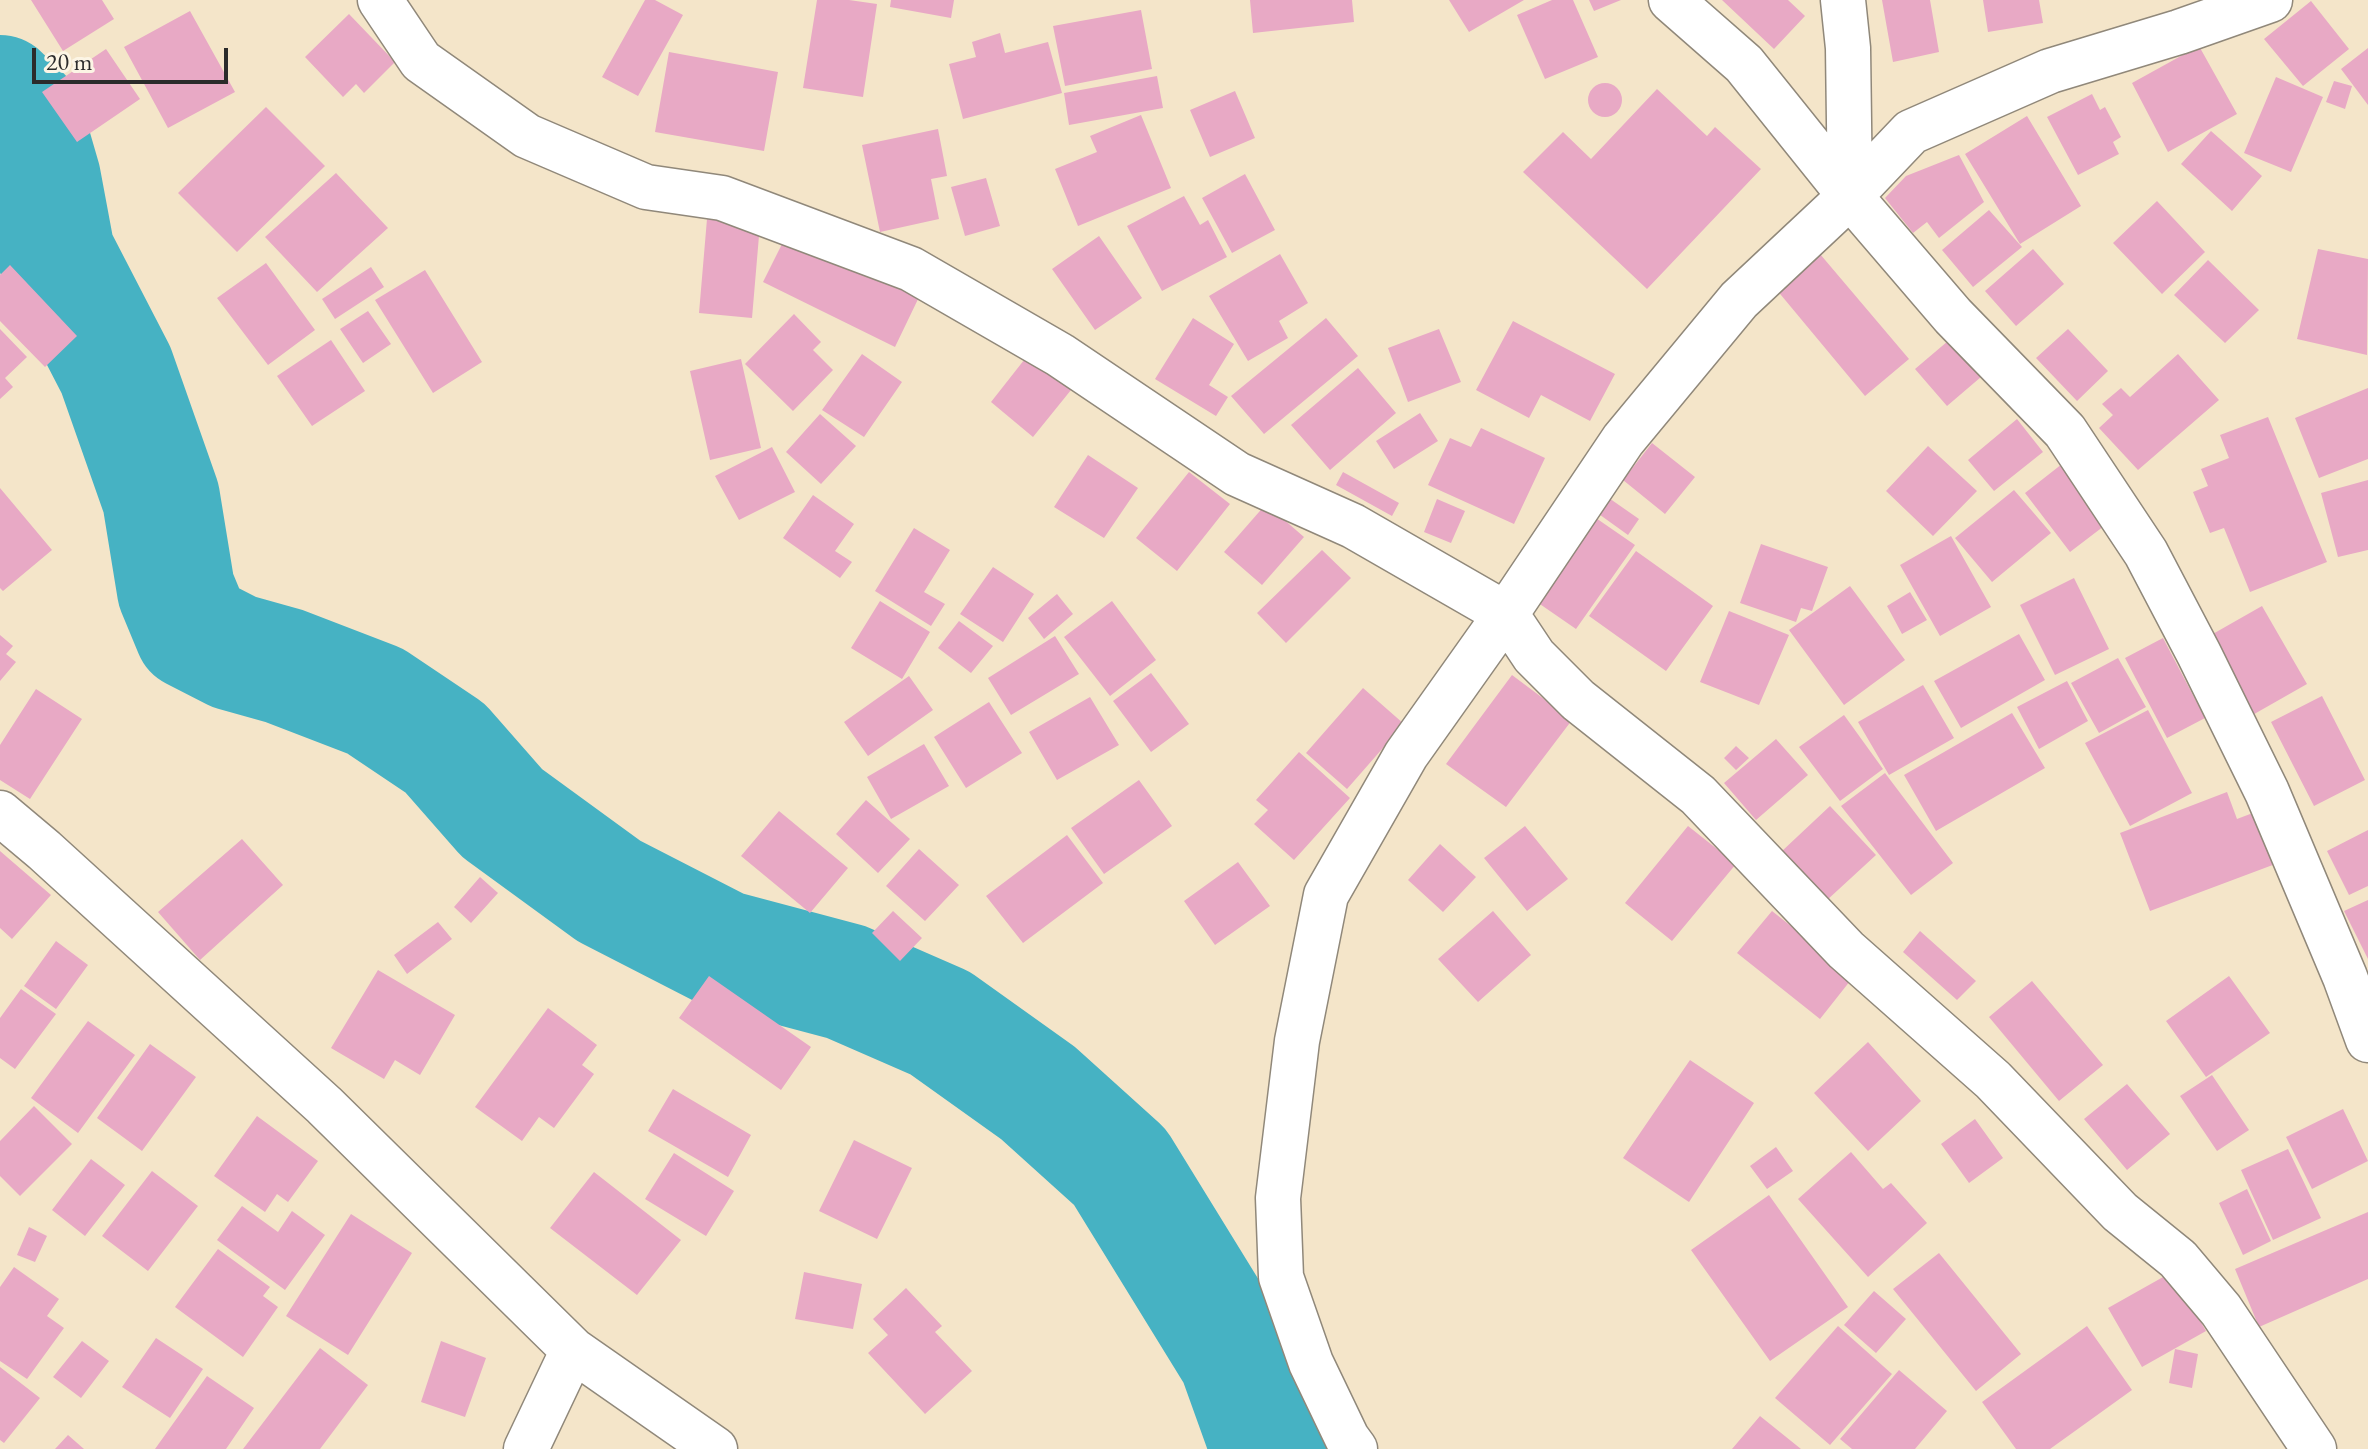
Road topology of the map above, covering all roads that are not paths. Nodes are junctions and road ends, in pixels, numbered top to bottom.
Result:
1 (380, 0) edge
2 (1671, 0) edge
3 (1843, 0) edge
4 (2270, 0) edge
5 (1850, 196) junction
6 (1506, 614) junction
7 (0, 813) edge
8 (2368, 1040) edge
9 (573, 1350) junction
10 (526, 1449) edge
11 (715, 1449) edge
12 (1355, 1449) edge
13 (2314, 1449) edge

1 - 6 street
2 - 5 street
3 - 5 street
4 - 5 street
5 - 6 street
5 - 8 street
6 - 12 street
6 - 13 street
7 - 9 street
9 - 10 street
9 - 11 street

